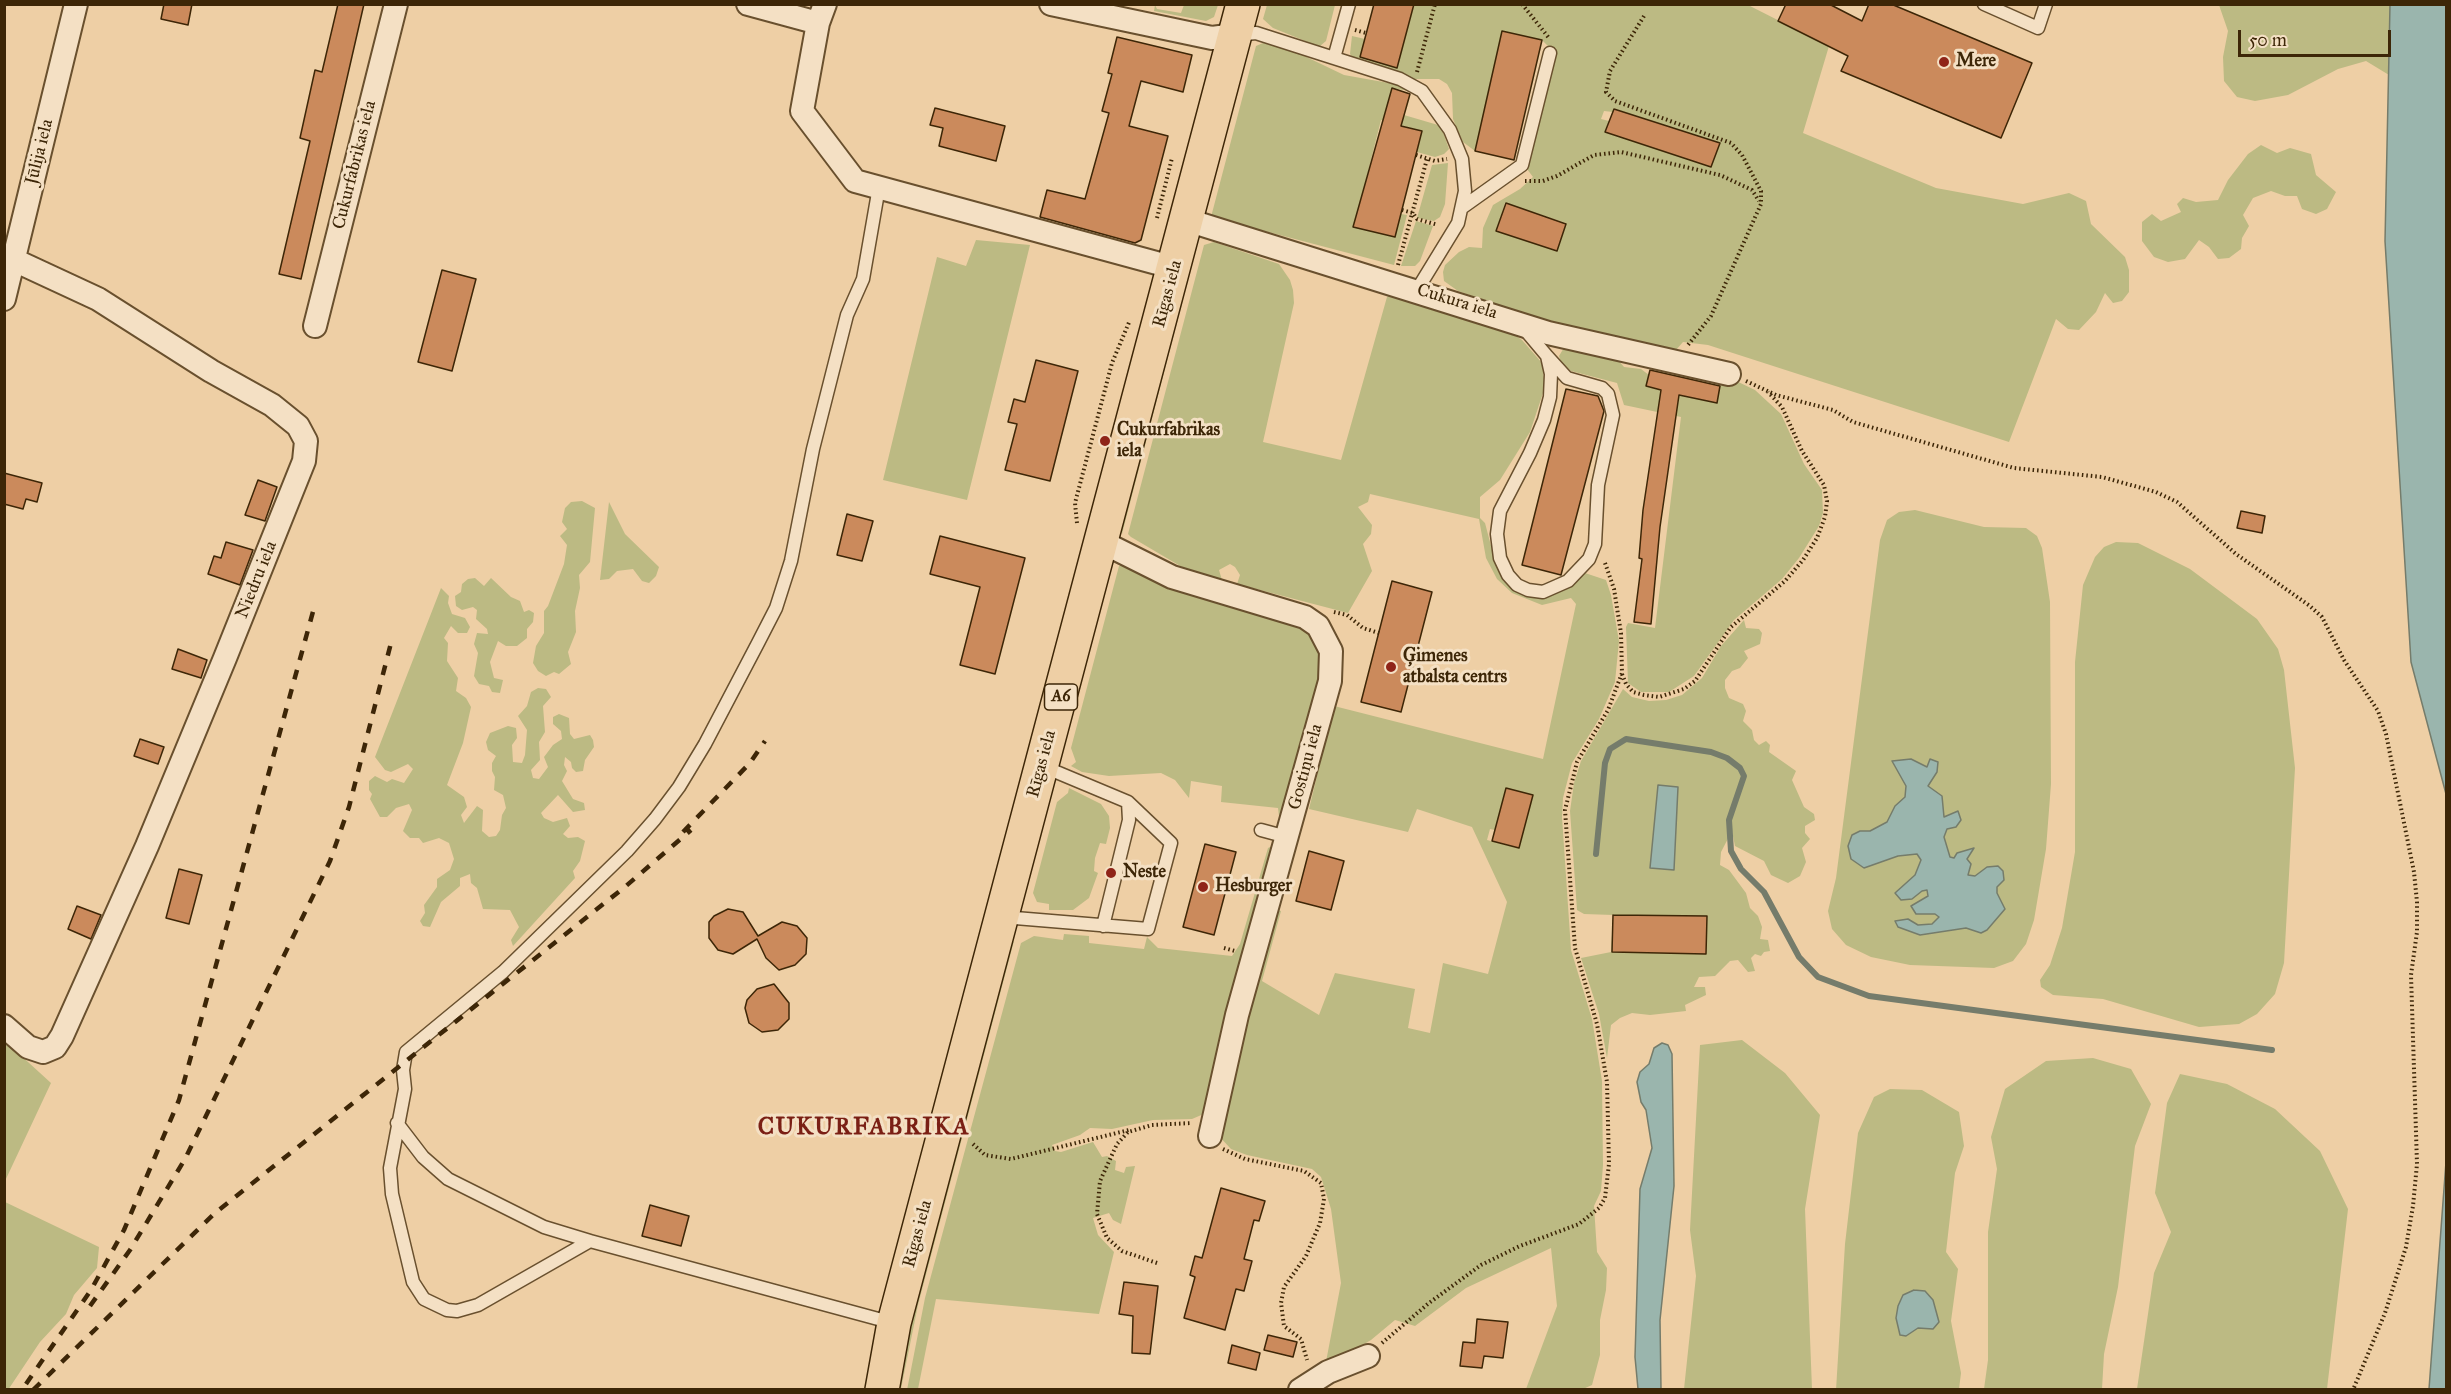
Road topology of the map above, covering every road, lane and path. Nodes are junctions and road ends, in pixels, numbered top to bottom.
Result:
1 (76, 4) edge
2 (396, 4) edge
3 (748, 4) edge
4 (1349, 4) edge
5 (1435, 4) edge
6 (1522, 4) edge
7 (1984, 4) edge
8 (2046, 4) edge
9 (1063, 6) edge
10 (822, 14) edge
11 (1644, 15) dead end
12 (1239, 20) edge
13 (1550, 53) joint
14 (1334, 58) junction
15 (1414, 85) junction
16 (1416, 155) dead end
17 (1461, 157) junction
18 (1427, 159) junction
19 (1503, 178) junction
20 (879, 188) junction
21 (1761, 204) junction
22 (1463, 207) junction
23 (1401, 210) dead end
24 (1413, 213) junction
25 (1187, 220) junction
26 (1455, 229) junction
27 (14, 260) junction
28 (1175, 268) junction
29 (1393, 283) junction
30 (1417, 290) junction
31 (4, 299) edge
32 (1508, 318) junction
33 (315, 326) dead end
34 (1547, 356) junction
35 (1675, 360) junction
36 (1729, 374) joint
37 (1767, 391) junction
38 (1102, 542) junction
39 (1595, 544) junction
40 (1622, 673) junction
41 (1042, 766) junction
42 (1128, 802) junction
43 (1261, 830) dead end
44 (1287, 837) junction
45 (1002, 917) junction
46 (1103, 926) junction
47 (4, 1026) edge
48 (398, 1123) junction
49 (1212, 1128) junction
50 (1135, 1129) junction
51 (973, 1144) dead end
52 (590, 1241) junction
53 (1157, 1263) dead end
54 (894, 1323) junction
55 (1368, 1356) joint
56 (1303, 1387) edge
57 (882, 1389) edge
58 (2353, 1389) edge

1 - 27 street, Jūlija iela
2 - 33 street, Cukurfabrikas iela
3 - 10 street
4 - 14 lane
5 - 15 path
6 - 13 path
7 - 8 lane
9 - 12 street
10 - 20 street
11 - 21 path
12 - 14 lane
12 - 25 highway, Rīgas iela / A6
13 - 19 lane
14 - 15 lane
15 - 17 lane
16 - 18 path
17 - 18 path
17 - 22 lane
18 - 24 path
19 - 21 path
19 - 22 lane
20 - 28 street
20 - 48 lane
21 - 35 path
22 - 26 lane
23 - 24 path
24 - 26 path
24 - 29 path
25 - 28 highway, Rīgas iela / A6
25 - 29 street, Cukura iela
26 - 30 lane
27 - 31 street, Jūlija iela
27 - 47 street, Niedru iela
28 - 38 highway, Rīgas iela / A6
29 - 30 street, Cukura iela
30 - 32 street, Cukura iela
32 - 34 lane
32 - 35 street, Cukura iela
34 - 39 lane
34 - 39 lane
35 - 36 street, Cukura iela
36 - 37 path
37 - 40 path
37 - 58 path
38 - 41 highway, Rīgas iela / A6
38 - 44 street, Gostiņu iela
39 - 40 path
40 - 55 path
41 - 42 lane
41 - 45 highway, Rīgas iela / A6
42 - 46 lane
42 - 46 lane
43 - 44 lane
44 - 49 street, Gostiņu iela
45 - 46 lane
45 - 54 highway, Rīgas iela / A6
48 - 52 lane
48 - 52 lane
49 - 50 path
49 - 56 path
50 - 51 path
50 - 53 path
52 - 54 lane
54 - 57 highway, Rīgas iela / A6
55 - 56 street

